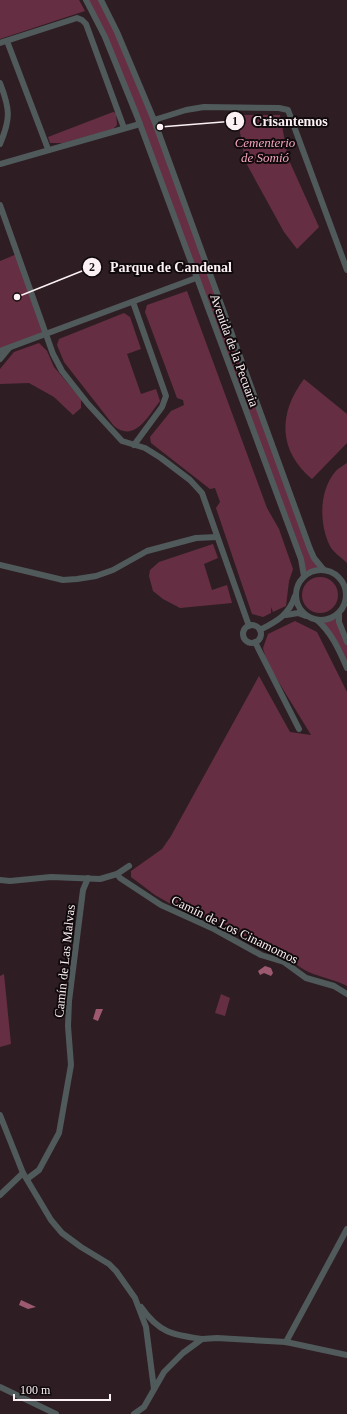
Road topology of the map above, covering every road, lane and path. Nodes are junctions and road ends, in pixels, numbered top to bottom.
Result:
1 (86, 0) edge
2 (101, 0) edge
3 (7, 41) junction
4 (0, 43) edge
5 (0, 83) edge
6 (154, 120) junction
7 (140, 124) junction
8 (124, 128) junction
9 (0, 144) edge
10 (48, 149) junction
11 (0, 164) edge
12 (0, 206) edge
13 (347, 270) edge
14 (196, 278) junction
15 (133, 302) junction
16 (47, 334) junction
17 (10, 348) junction
18 (0, 351) edge
19 (0, 359) edge
20 (134, 445) junction
21 (217, 537) junction
22 (0, 565) edge
23 (323, 569) junction
24 (304, 576) junction
25 (347, 590) edge
26 (296, 592) junction
27 (339, 613) junction
28 (286, 615) junction
29 (307, 616) junction
30 (317, 620) junction
31 (249, 626) junction
32 (260, 630) junction
33 (255, 642) junction
34 (347, 642) edge
35 (347, 668) edge
36 (299, 729) dead end
37 (129, 866) dead end
38 (117, 874) junction
39 (88, 878) junction
40 (0, 880) edge
41 (347, 994) edge
42 (0, 1115) edge
43 (23, 1173) junction
44 (27, 1179) junction
45 (0, 1195) edge
46 (347, 1229) edge
47 (135, 1298) junction
48 (155, 1325) junction
49 (146, 1327) junction
50 (202, 1339) junction
51 (286, 1342) junction
52 (347, 1355) edge
53 (0, 1387) edge
54 (154, 1389) junction
55 (144, 1407) junction
56 (56, 1414) edge
57 (134, 1414) edge
58 (146, 1414) edge

1 - 7 street, Avenida de la Pecuaria
2 - 6 street, Avenida de la Pecuaria
3 - 4 street
3 - 8 street
3 - 10 street
5 - 9 street
6 - 13 street
6 - 23 street, Avenida de la Pecuaria
7 - 8 street
7 - 14 street, Avenida de la Pecuaria
8 - 10 street
10 - 11 street
12 - 16 street
14 - 15 street
14 - 24 street, Avenida de la Pecuaria
15 - 16 street
15 - 20 street
16 - 17 street
16 - 20 street
17 - 18 street
17 - 19 street
20 - 21 street
21 - 22 street
21 - 31 street
23 - 24 street
23 - 25 street
24 - 26 street
25 - 27 street
26 - 28 street
26 - 29 street
27 - 30 street
27 - 34 street
28 - 29 street
28 - 32 street
29 - 30 street
30 - 35 street
31 - 32 street
31 - 33 street
32 - 33 street
33 - 36 street
37 - 38 street
38 - 39 street
38 - 41 street, Camín de Los Cinamomos
39 - 40 street
39 - 44 street, Camín de Las Malvas
42 - 43 street
43 - 44 street
43 - 45 street
44 - 47 street
46 - 51 street
47 - 48 street
47 - 49 street
48 - 49 street
48 - 50 street
49 - 54 street
50 - 51 street
50 - 54 street
51 - 52 street
53 - 56 street
54 - 55 street
55 - 57 street
55 - 58 street

